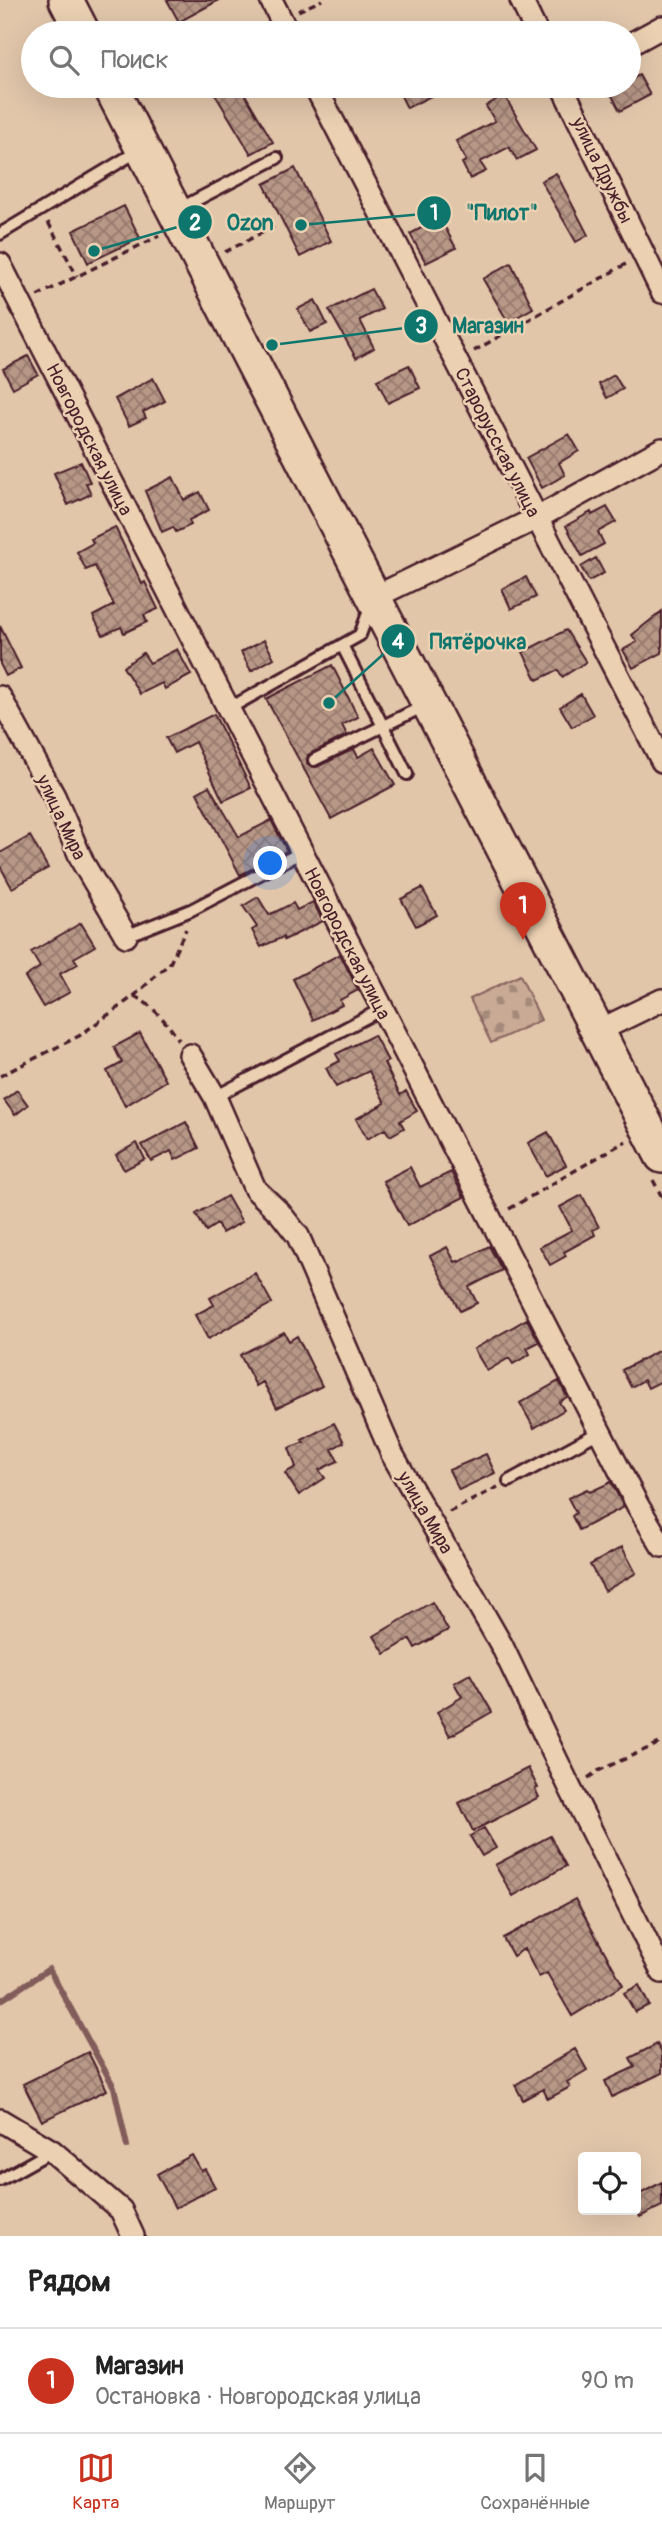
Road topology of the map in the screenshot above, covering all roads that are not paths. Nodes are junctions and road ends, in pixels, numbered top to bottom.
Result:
1 (66, 0) edge
2 (271, 0) edge
3 (521, 0) edge
4 (77, 21) edge
5 (282, 21) edge
6 (531, 21) edge
7 (662, 27) edge
8 (641, 38) edge
9 (116, 98) edge
10 (321, 98) edge
11 (568, 98) edge
12 (142, 148) junction
13 (277, 158) dead end
14 (169, 222) junction
15 (0, 234) edge
16 (0, 264) edge
17 (662, 292) edge
18 (662, 449) edge
19 (537, 518) junction
20 (373, 598) junction
21 (342, 645) junction
22 (0, 696) edge
23 (428, 704) junction
24 (228, 709) junction
25 (383, 726) junction
26 (314, 760) dead end
27 (662, 761) edge
28 (407, 774) dead end
29 (302, 852) junction
30 (126, 936) joint
31 (662, 1000) edge
32 (382, 1009) junction
33 (598, 1031) junction
34 (190, 1055) road end
35 (215, 1097) junction
36 (662, 1156) edge
37 (601, 1431) junction
38 (509, 1481) road end
39 (662, 1546) edge
40 (662, 1972) edge
41 (0, 2120) edge
42 (52, 2151) junction
43 (0, 2180) edge
44 (133, 2236) edge

1 - 4 main road
2 - 5 street
3 - 6 street
7 - 8 street
9 - 12 main road
10 - 19 street, Старорусская улица
11 - 17 street, улица Дружбы
12 - 14 main road
12 - 15 lane
13 - 14 lane
14 - 20 main road
16 - 24 street, Новгородская улица
18 - 19 street
19 - 20 street
19 - 27 street, Старорусская улица
20 - 21 lane
20 - 23 main road
21 - 24 lane
21 - 25 lane
22 - 30 street, улица Мира
23 - 25 lane
23 - 33 main road
24 - 29 street, Новгородская улица
25 - 26 lane
25 - 28 lane
29 - 30 lane
29 - 32 street, Новгородская улица
31 - 33 street
32 - 35 lane
32 - 37 street, Новгородская улица
33 - 36 main road
34 - 35 street, улица Мира
35 - 40 street, улица Мира
37 - 38 lane
37 - 39 street, Новгородская улица
41 - 42 street
42 - 43 lane
42 - 44 street

